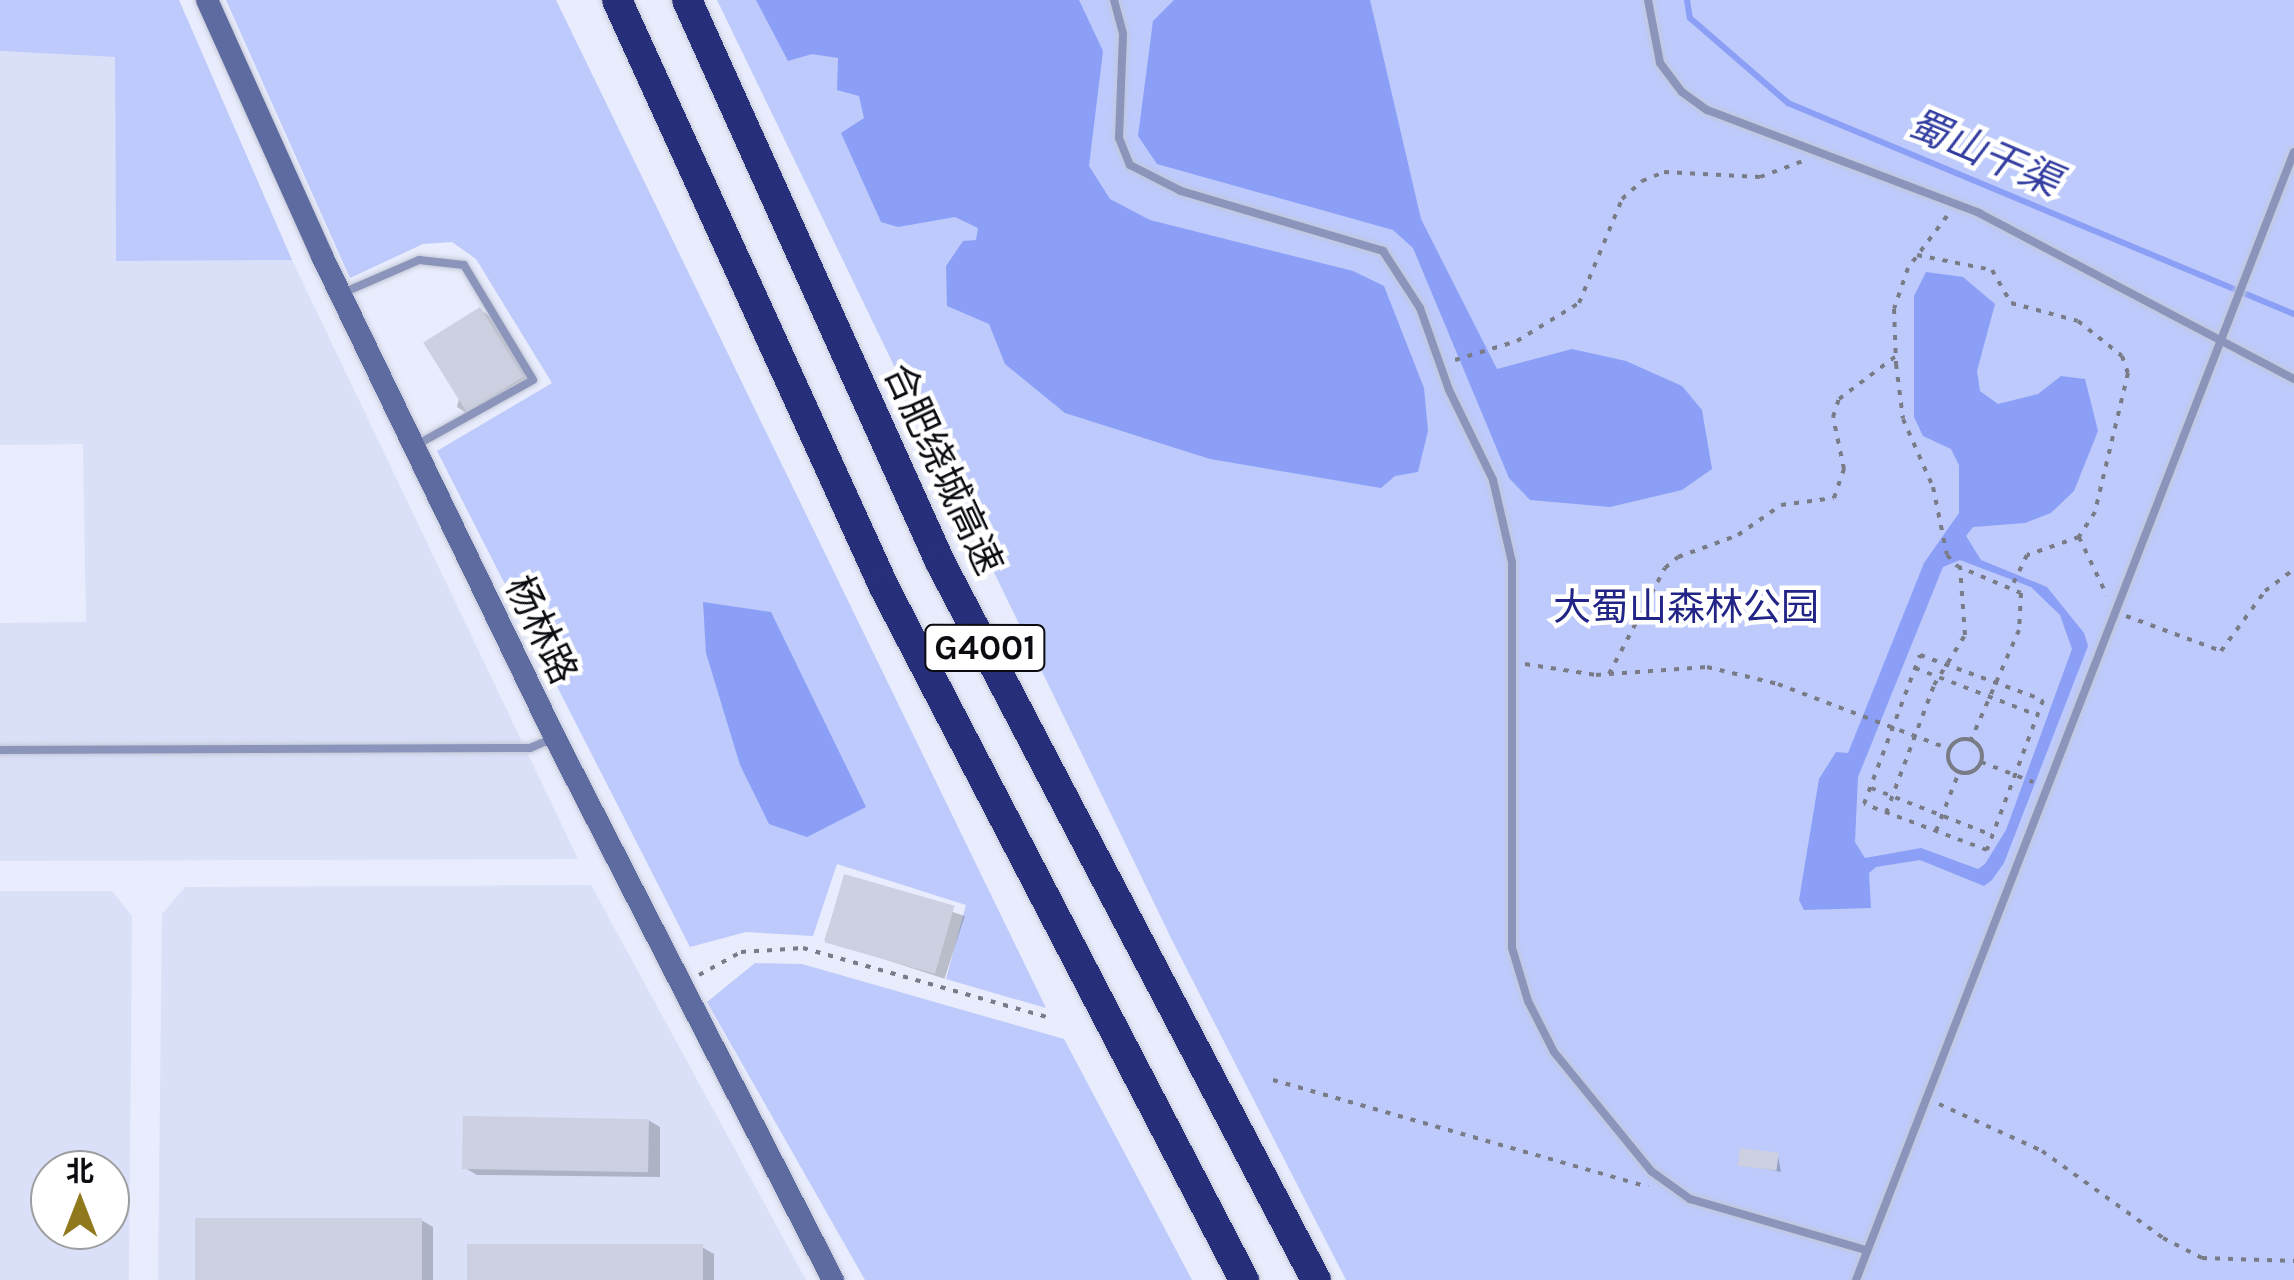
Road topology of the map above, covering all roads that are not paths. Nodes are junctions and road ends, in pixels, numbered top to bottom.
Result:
1 (207, 0) edge
2 (616, 0) edge
3 (687, 0) edge
4 (1114, 0) edge
5 (1648, 0) edge
6 (2294, 152) edge
7 (340, 294) junction
8 (2220, 342) junction
9 (2294, 379) edge
10 (414, 447) junction
11 (555, 738) junction
12 (0, 750) edge
13 (1866, 1250) junction
14 (833, 1280) edge
15 (1244, 1280) edge
16 (1316, 1280) edge
17 (1856, 1280) edge

1 - 7 street, 杨林路
2 - 15 highway, G4001
3 - 16 highway, 合肥绕城高速 / G4001
4 - 13 lane
5 - 8 lane
6 - 8 lane
7 - 10 street, 杨林路
7 - 10 lane
8 - 9 lane
8 - 13 lane
10 - 11 street, 杨林路
11 - 12 lane
11 - 14 street, 杨林路
13 - 17 lane

